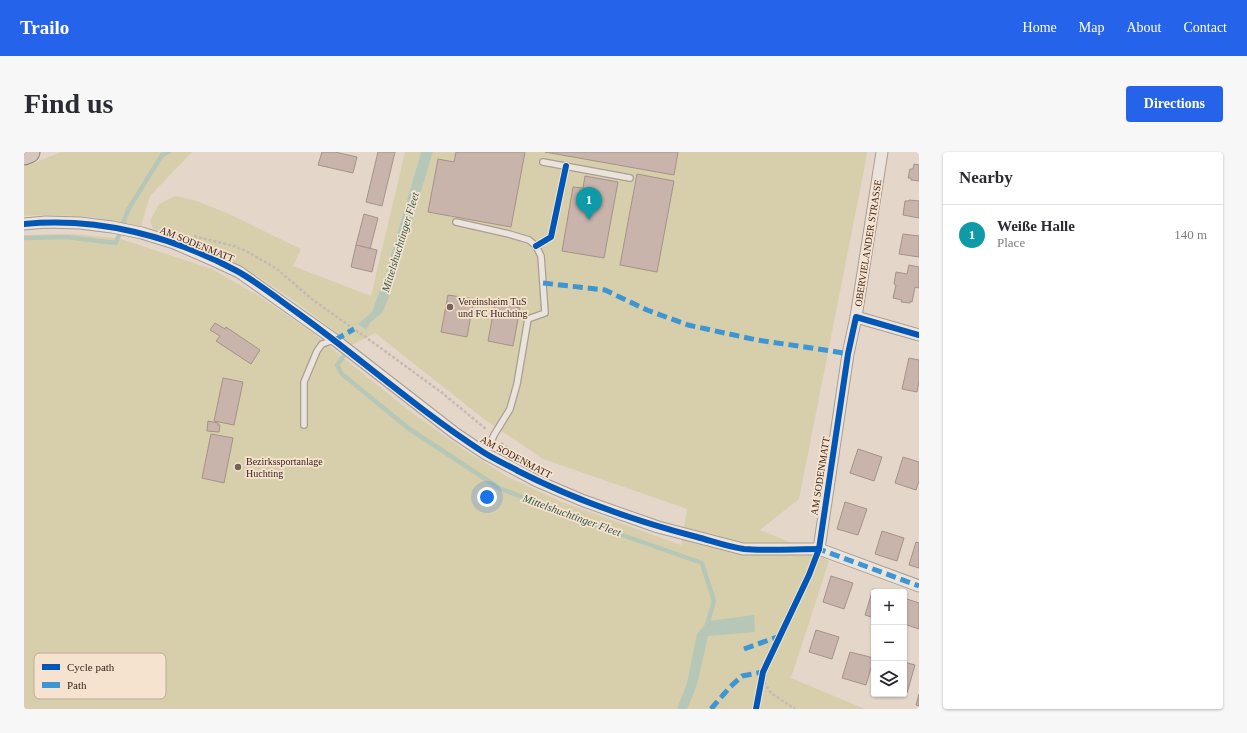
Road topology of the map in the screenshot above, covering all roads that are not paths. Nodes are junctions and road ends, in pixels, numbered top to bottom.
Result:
1 (29, 152) edge
2 (882, 152) edge
3 (24, 154) edge
4 (543, 162) dead end
5 (630, 178) dead end
6 (456, 222) dead end
7 (24, 224) edge
8 (856, 317) junction
9 (919, 335) edge
10 (335, 340) junction
11 (304, 425) dead end
12 (486, 454) junction
13 (819, 549) junction
14 (919, 586) edge

1 - 3 highway
2 - 8 street, OBERVIELANDER STRASSE
4 - 5 lane
6 - 12 lane
7 - 10 street, AM SODENMATT
8 - 9 street, OBERVIELANDER STRASSE
8 - 13 street, AM SODENMATT
10 - 11 lane
10 - 12 street, AM SODENMATT
12 - 13 street, AM SODENMATT
13 - 14 street

